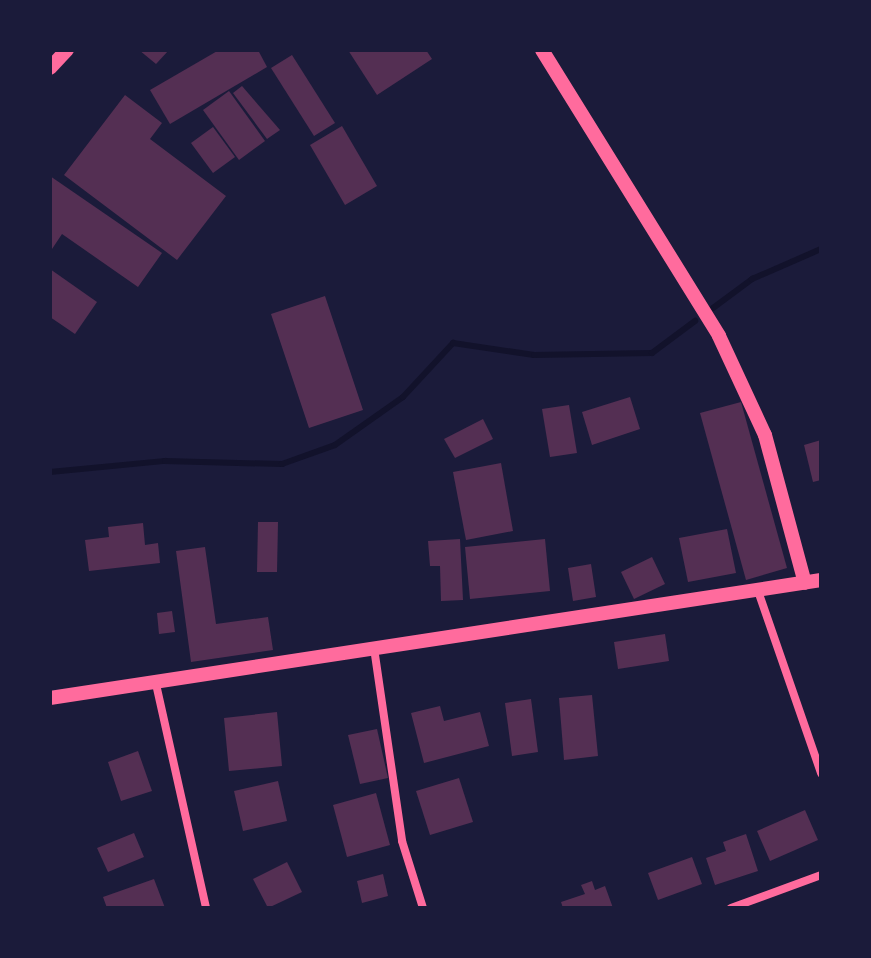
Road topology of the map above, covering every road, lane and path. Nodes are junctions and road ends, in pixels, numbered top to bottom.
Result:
1 (67, 50) edge
2 (542, 50) edge
3 (50, 68) edge
4 (821, 580) edge
5 (805, 583) junction
6 (758, 591) junction
7 (374, 648) junction
8 (156, 684) junction
9 (50, 698) edge
10 (821, 773) edge
11 (821, 875) edge
12 (206, 908) edge
13 (423, 908) edge
14 (731, 908) edge

1 - 3 street
2 - 5 street
4 - 5 street
5 - 6 street
6 - 7 street
6 - 10 street
7 - 8 street
7 - 13 street
8 - 9 street
8 - 12 street
11 - 14 street

